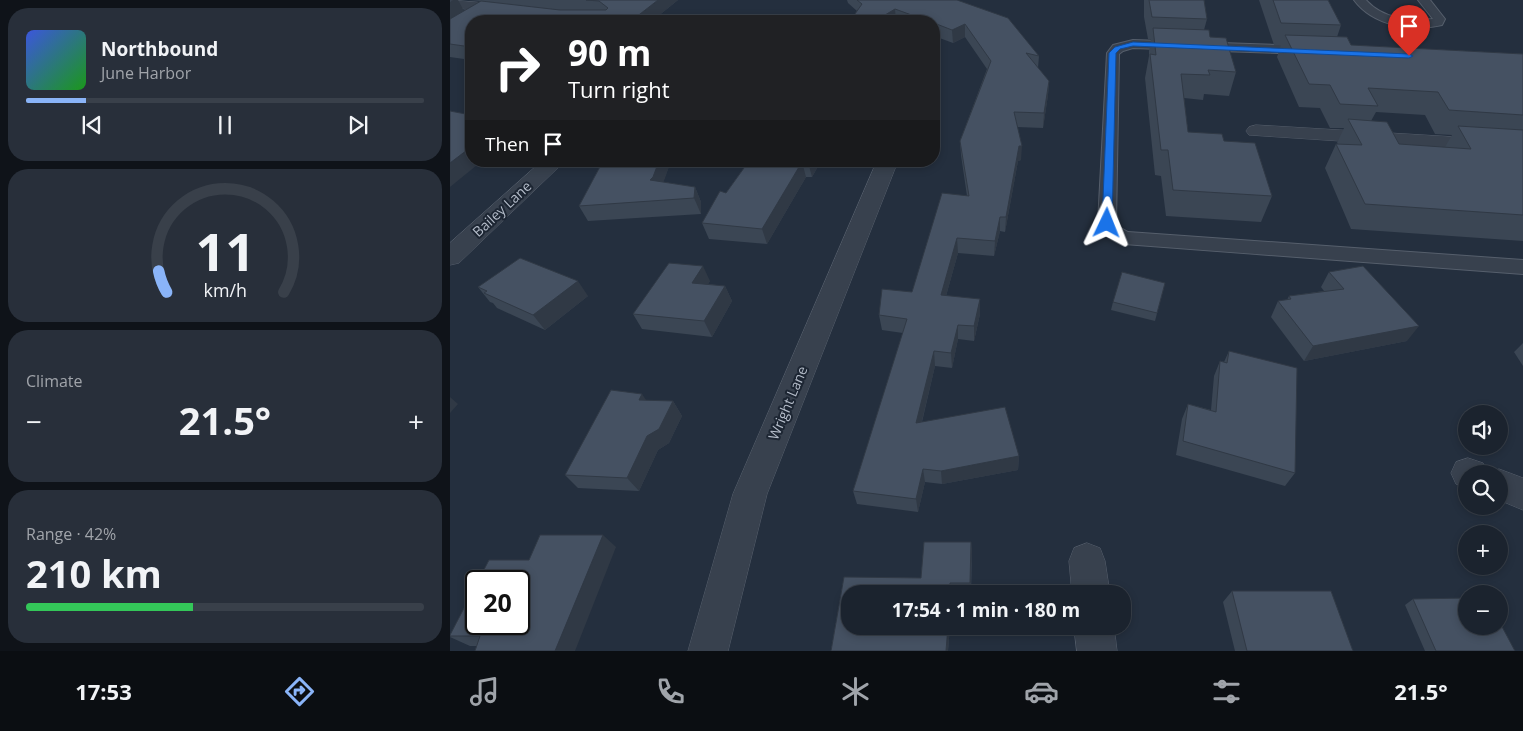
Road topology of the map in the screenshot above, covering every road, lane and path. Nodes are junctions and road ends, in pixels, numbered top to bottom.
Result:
1 (1360, 0) edge
2 (1424, 0) edge
3 (450, 3) edge
4 (486, 7) junction
5 (525, 12) edge
6 (472, 15) edge
7 (1325, 51) edge
8 (1256, 131) dead end
9 (1523, 147) edge
10 (548, 167) edge
11 (886, 167) edge
12 (450, 257) edge
13 (1523, 267) edge
14 (1508, 488) edge
15 (1523, 494) edge
16 (1095, 635) edge
17 (708, 651) edge
18 (1097, 651) edge

1 - 2 lane
3 - 4 street
4 - 5 street
4 - 6 street
7 - 13 lane
8 - 9 street
10 - 12 street, Bailey Lane
11 - 17 street, Wright Lane
14 - 15 street
16 - 18 street

